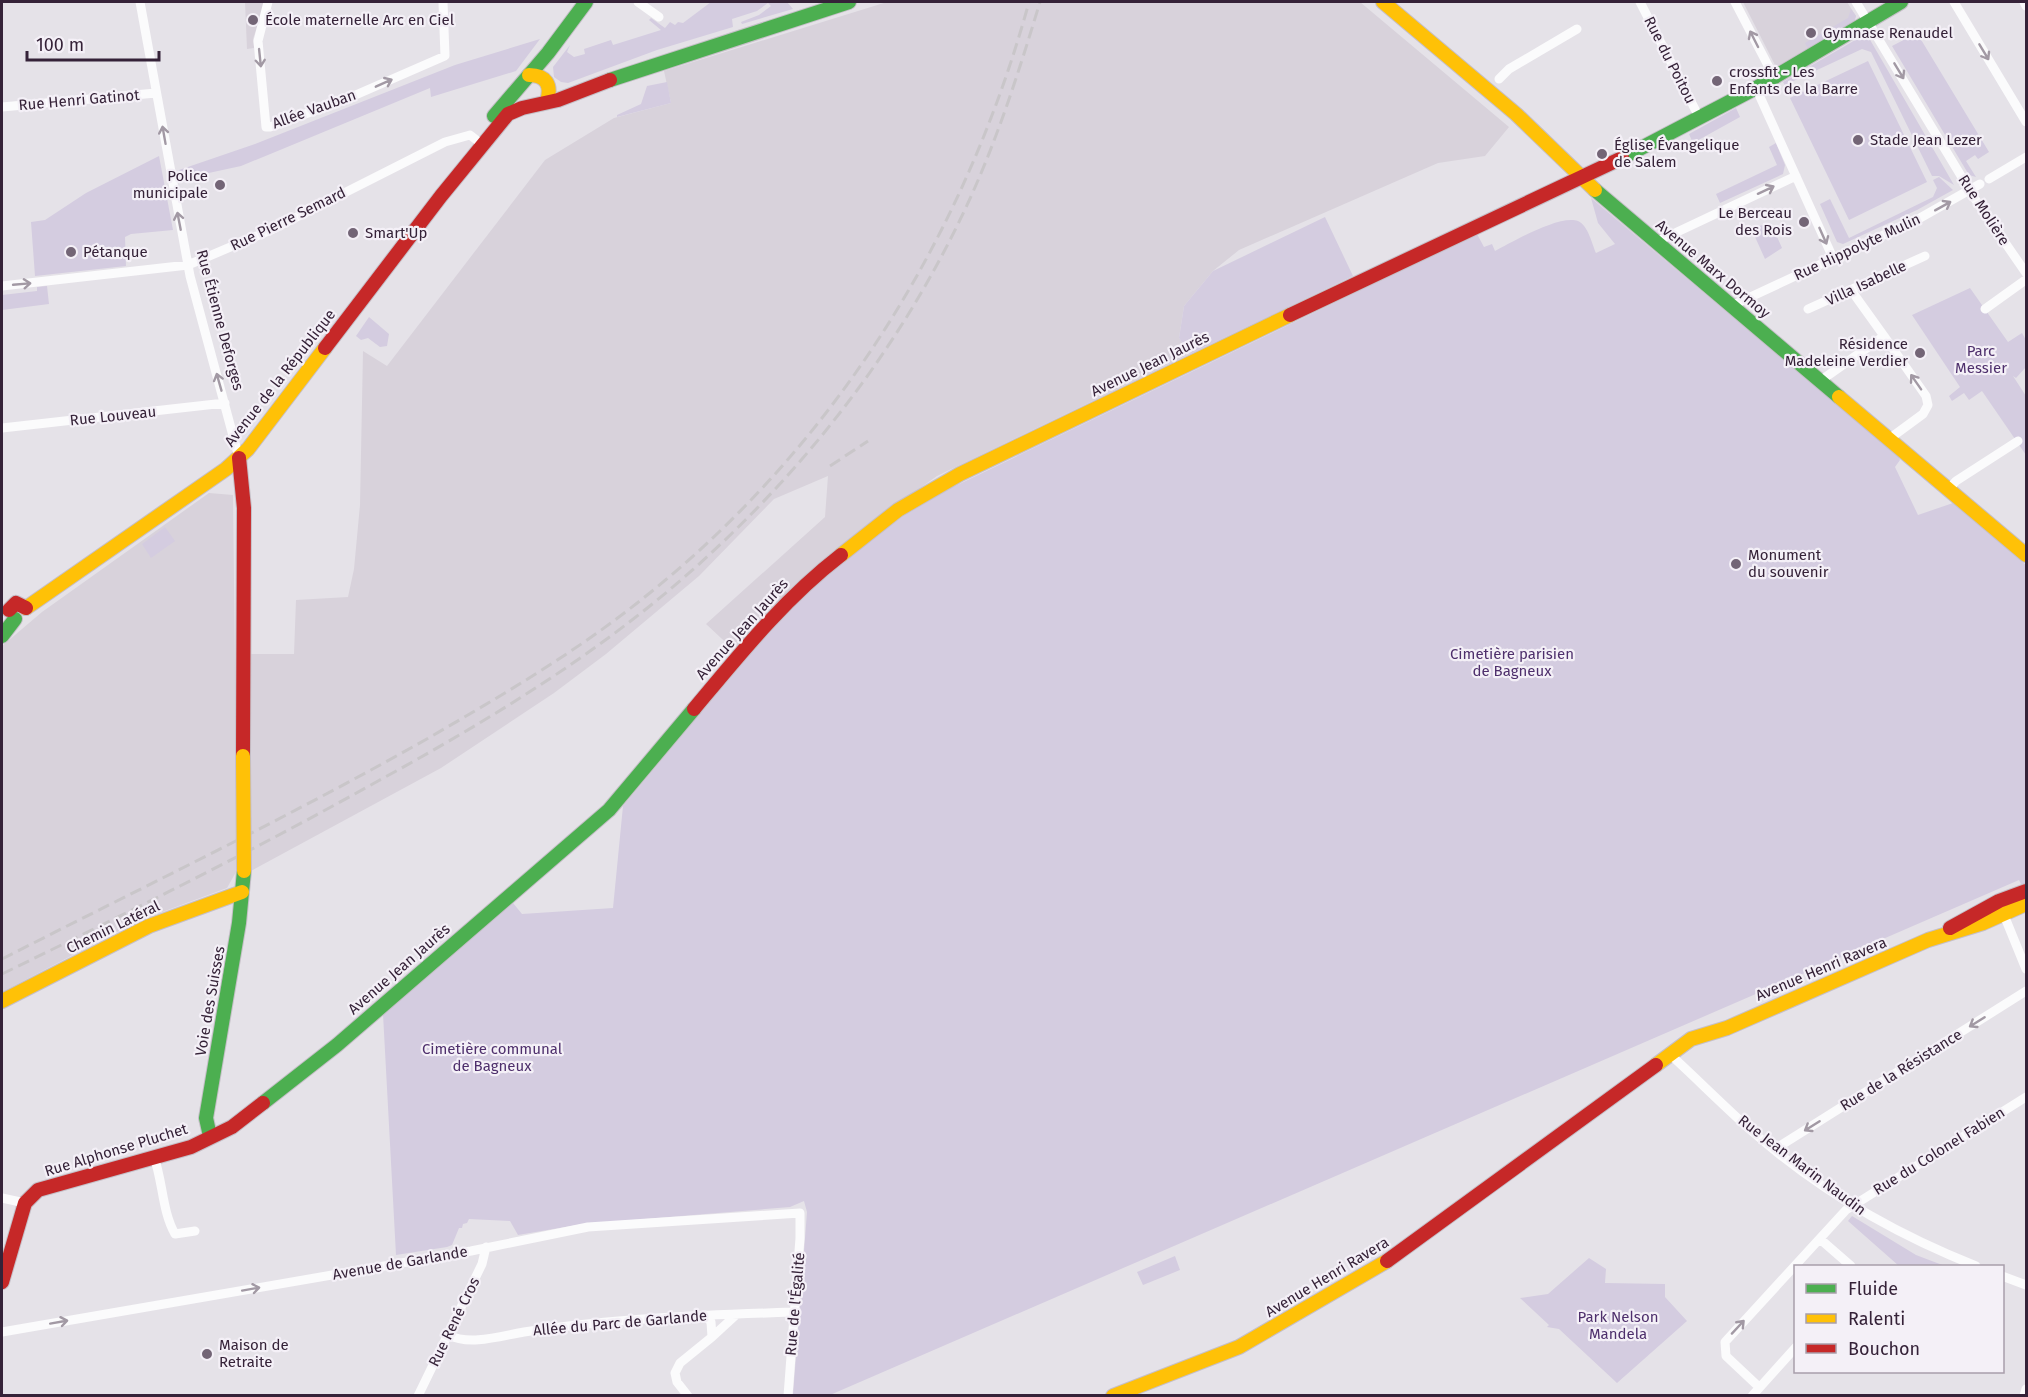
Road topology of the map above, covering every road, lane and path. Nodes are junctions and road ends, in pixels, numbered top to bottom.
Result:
1 (140, 2) edge
2 (268, 2) edge
3 (443, 2) edge
4 (586, 2) edge
5 (638, 2) edge
6 (849, 2) edge
7 (1383, 2) edge
8 (1640, 2) edge
9 (1735, 2) edge
10 (1856, 2) edge
11 (1901, 2) edge
12 (1954, 2) edge
13 (2024, 2) edge
14 (2026, 6) edge
15 (659, 17) dead end
16 (1869, 21) junction
17 (1577, 29) dead end
18 (548, 53) junction
19 (529, 75) junction
20 (1774, 77) junction
21 (1499, 79) dead end
22 (548, 83) junction
23 (584, 88) junction
24 (1756, 88) junction
25 (156, 93) junction
26 (515, 93) junction
27 (547, 101) junction
28 (2, 107) edge
29 (524, 107) junction
30 (1700, 119) junction
31 (2026, 122) edge
32 (478, 143) junction
33 (2026, 157) edge
34 (1796, 176) junction
35 (1582, 178) junction
36 (1989, 179) dead end
37 (1980, 184) dead end
38 (1970, 190) junction
39 (1656, 242) junction
40 (1924, 256) dead end
41 (1833, 258) junction
42 (188, 265) junction
43 (2025, 277) edge
44 (2, 286) edge
45 (1851, 290) junction
46 (1731, 306) junction
47 (1808, 309) dead end
48 (1985, 309) dead end
49 (1884, 336) junction
50 (1820, 381) junction
51 (225, 403) junction
52 (2, 428) edge
53 (1889, 439) junction
54 (2018, 441) dead end
55 (239, 458) junction
56 (1948, 489) junction
57 (2026, 555) edge
58 (8, 614) edge
59 (2, 636) edge
60 (244, 871) joint
61 (2026, 891) edge
62 (242, 892) junction
63 (2026, 904) edge
64 (2004, 915) junction
65 (1928, 940) junction
66 (2026, 969) edge
67 (2026, 991) edge
68 (2, 1000) edge
69 (1727, 1028) junction
70 (1674, 1058) junction
71 (2026, 1097) edge
72 (210, 1136) junction
73 (1775, 1149) junction
74 (1538, 1152) junction
75 (154, 1157) junction
76 (2, 1198) edge
77 (26, 1203) junction
78 (1852, 1206) junction
79 (800, 1213) joint
80 (195, 1231) dead end
81 (1820, 1239) junction
82 (486, 1247) junction
83 (1796, 1265) edge
84 (1850, 1265) edge
85 (1974, 1265) edge
86 (1794, 1267) edge
87 (2004, 1277) edge
88 (2, 1282) edge
89 (2026, 1285) edge
90 (795, 1312) junction
91 (737, 1314) junction
92 (705, 1315) junction
93 (2, 1332) edge
94 (448, 1335) junction
95 (712, 1337) junction
96 (1794, 1349) edge
97 (1759, 1387) junction
98 (2026, 1389) edge
99 (1120, 1394) edge
100 (418, 1395) edge
101 (688, 1395) edge
102 (788, 1395) edge
103 (1752, 1395) edge
104 (2024, 1395) edge

1 - 25 street, Rue Étienne Deforges
2 -> 3 street, Allée Vauban
4 - 18 street
5 - 15 street
6 - 23 street
7 - 35 street, Avenue Marx Dormoy
8 - 30 street, Rue du Poitou
20 -> 9 street
10 - 16 street, Rue Molière
11 - 16 street, Avenue Jean Jaurès
12 -> 31 street
13 - 14 street
16 - 20 street, Avenue Jean Jaurès
16 -> 38 street, Rue Molière
17 - 21 street
18 - 19 street
18 - 22 street
19 - 22 street
19 - 26 street
20 - 24 street, Avenue Jean Jaurès
22 - 23 street
22 - 27 street
23 - 27 street
24 - 30 street, Avenue Jean Jaurès
24 - 34 street
25 - 28 street, Rue Henri Gatinot
42 -> 25 street, Rue Étienne Deforges
26 - 29 street
26 - 32 street, Avenue de la République
27 - 29 street
29 - 32 street, Avenue de la République
30 - 35 street, Avenue Jean Jaurès
32 - 42 street, Rue Pierre Semard
32 - 55 street, Avenue de la République
33 - 36 street
39 -> 34 street
34 -> 41 street
35 - 39 street, Avenue Marx Dormoy
35 - 72 street, Avenue Jean Jaurès
37 - 38 street, Rue Hippolyte Mulin
41 -> 38 street, Rue Hippolyte Mulin
38 - 43 street, Rue Molière
39 - 46 street, Avenue Marx Dormoy
40 - 45 street, Villa Isabelle
41 - 46 street, Rue Hippolyte Mulin
44 -> 42 street, Rue Pierre Semard
51 -> 42 street, Rue Étienne Deforges
43 - 48 street
45 - 47 street, Villa Isabelle
45 - 49 street
46 - 50 street, Avenue Marx Dormoy
49 - 50 street
53 -> 49 street
50 - 53 street, Avenue Marx Dormoy
51 - 52 street, Rue Louveau
51 - 55 street, Rue Étienne Deforges
53 - 56 street, Avenue Marx Dormoy
54 - 56 street
55 - 58 street, Avenue de la République
55 - 60 street, Rue Étienne Deforges, bridge
56 - 57 street, Avenue Marx Dormoy
58 - 59 street, Avenue de la République
60 - 62 street, Voie des Suisses
61 - 65 street, Avenue Henri Ravera
62 - 68 street, Chemin Latéral
62 - 72 street, Voie des Suisses
63 - 64 street, Avenue Henri Ravera
64 - 65 street, Avenue Henri Ravera
64 - 66 street
65 - 69 street, Avenue Henri Ravera
67 -> 73 street, Rue de la Résistance
69 - 70 street, Avenue Henri Ravera
69 - 74 street, Avenue Henri Ravera
70 - 73 street, Rue Jean Marin Naudin
70 - 74 street, Avenue Henri Ravera
71 - 78 street, Rue du Colonel Fabien
72 - 75 street, Rue Alphonse Pluchet
73 - 78 street, Rue Jean Marin Naudin
74 - 99 street, Avenue Henri Ravera
75 - 77 street, Rue Alphonse Pluchet
75 - 80 street
76 - 77 street
77 - 88 street
78 - 81 street, Rue du Colonel Fabien
78 - 85 street, Rue Jean Marin Naudin
79 - 82 street, Avenue de Garlande
79 - 90 street, Rue de l'Égalité
83 -> 81 street, Rue du Colonel Fabien
81 - 84 street
93 -> 82 street, Avenue de Garlande
82 - 94 street, Rue René Cros
97 -> 86 street, Rue du Colonel Fabien
87 - 89 street
90 - 91 street, Allée du Parc de Garlande
90 - 102 street, Rue de l'Égalité
91 - 92 street, Allée du Parc de Garlande
91 - 95 street
92 - 94 street, Allée du Parc de Garlande
92 - 95 street
94 - 100 street, Rue René Cros
95 - 101 street
96 - 97 street
97 - 103 street
98 - 104 street

